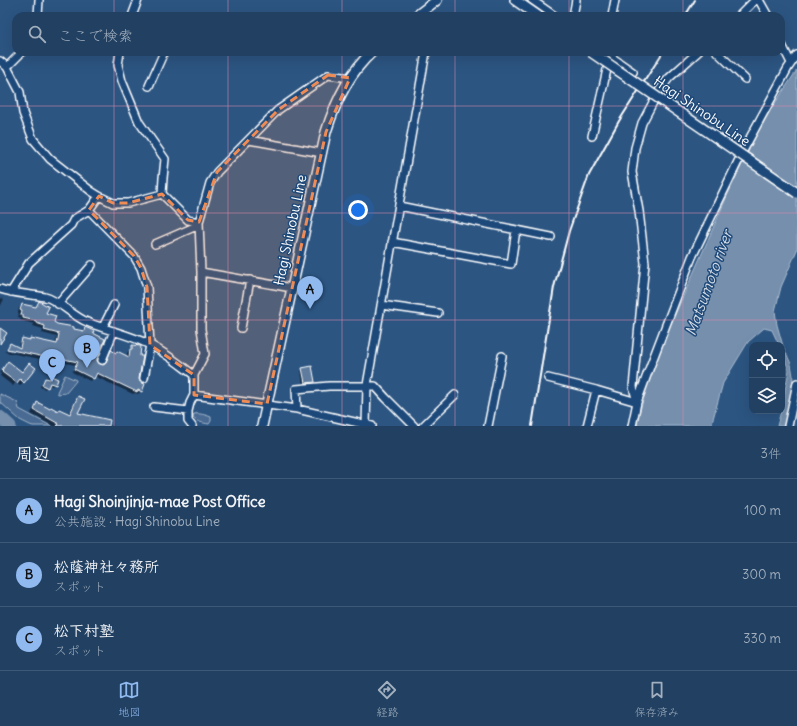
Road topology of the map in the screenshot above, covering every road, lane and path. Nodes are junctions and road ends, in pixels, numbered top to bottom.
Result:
1 (39, 0) edge
2 (138, 0) edge
3 (437, 0) edge
4 (515, 0) edge
5 (576, 0) edge
6 (615, 0) edge
7 (755, 0) edge
8 (759, 0) edge
9 (534, 6) edge
10 (38, 12) edge
11 (134, 12) edge
12 (423, 12) edge
13 (547, 12) edge
14 (574, 12) edge
15 (613, 12) edge
16 (743, 12) edge
17 (766, 12) edge
18 (785, 51) edge
19 (797, 54) edge
20 (18, 56) edge
21 (119, 56) edge
22 (162, 56) edge
23 (368, 56) edge
24 (425, 56) edge
25 (597, 56) edge
26 (608, 56) edge
27 (611, 56) edge
28 (694, 56) edge
29 (720, 56) edge
30 (0, 61) edge
31 (791, 63) junction
32 (7, 67) junction
33 (633, 72) dead end
34 (350, 78) junction
35 (745, 79) dead end
36 (149, 86) dead end
37 (592, 136) dead end
38 (249, 140) junction
39 (322, 153) junction
40 (162, 194) junction
41 (797, 194) edge
42 (102, 200) junction
43 (399, 206) junction
44 (89, 210) junction
45 (199, 223) junction
46 (516, 230) junction
47 (551, 237) dead end
48 (392, 242) junction
49 (155, 244) dead end
50 (92, 265) dead end
51 (201, 272) junction
52 (250, 280) junction
53 (292, 288) junction
54 (0, 289) edge
55 (11, 292) junction
56 (58, 304) junction
57 (114, 305) dead end
58 (381, 305) junction
59 (438, 313) dead end
60 (103, 327) junction
61 (240, 328) dead end
62 (114, 331) junction
63 (150, 345) junction
64 (502, 356) dead end
65 (102, 360) dead end
66 (194, 376) junction
67 (144, 378) dead end
68 (548, 378) dead end
69 (797, 383) edge
70 (367, 385) junction
71 (596, 390) junction
72 (194, 394) junction
73 (455, 395) dead end
74 (637, 402) junction
75 (267, 404) junction
76 (154, 407) dead end
77 (297, 409) junction
78 (188, 411) junction
79 (369, 425) edge
80 (192, 426) edge
81 (262, 426) edge
82 (414, 426) edge
83 (423, 426) edge
84 (488, 426) edge
85 (587, 426) edge
86 (632, 426) edge
87 (788, 426) edge

1 - 10 street
2 - 11 street
3 - 12 main road
4 - 9 main road
5 - 14 street
6 - 15 street
7 - 16 street
8 - 17 street
9 - 13 street
18 - 31 street
19 - 31 street
20 - 32 street
21 - 40 street
22 - 36 street
23 - 34 main road, Hagi Shinobu Line
24 - 43 street
25 - 41 main road, Hagi Shinobu Line, bridge
26 - 37 street
27 - 33 street
28 - 74 street
29 - 35 street
30 - 32 street
31 - 74 street
32 - 42 street
34 - 38 street
34 - 39 main road, Hagi Shinobu Line
38 - 39 street
38 - 45 street
39 - 53 main road, Hagi Shinobu Line
40 - 42 street
40 - 45 street
42 - 44 street
43 - 46 street
43 - 48 street
44 - 55 street
44 - 63 street
45 - 49 street
45 - 51 street
46 - 47 street
46 - 48 street
48 - 58 street
50 - 56 street
51 - 52 street
51 - 66 street
52 - 53 street
52 - 61 street
53 - 75 main road, Hagi Shinobu Line
54 - 55 street
55 - 56 street
56 - 60 street
57 - 60 street
58 - 59 street
58 - 70 street
60 - 62 street
62 - 63 street
62 - 65 street
63 - 66 street
63 - 67 street
64 - 84 street
66 - 72 street
68 - 71 street
69 - 87 street
70 - 77 street
70 - 79 street
70 - 82 street
71 - 74 street
71 - 85 street
72 - 75 street
72 - 78 street
73 - 83 street
74 - 86 street
75 - 77 street
75 - 81 main road, Hagi Shinobu Line
76 - 78 street
77 - 79 street
78 - 80 street

